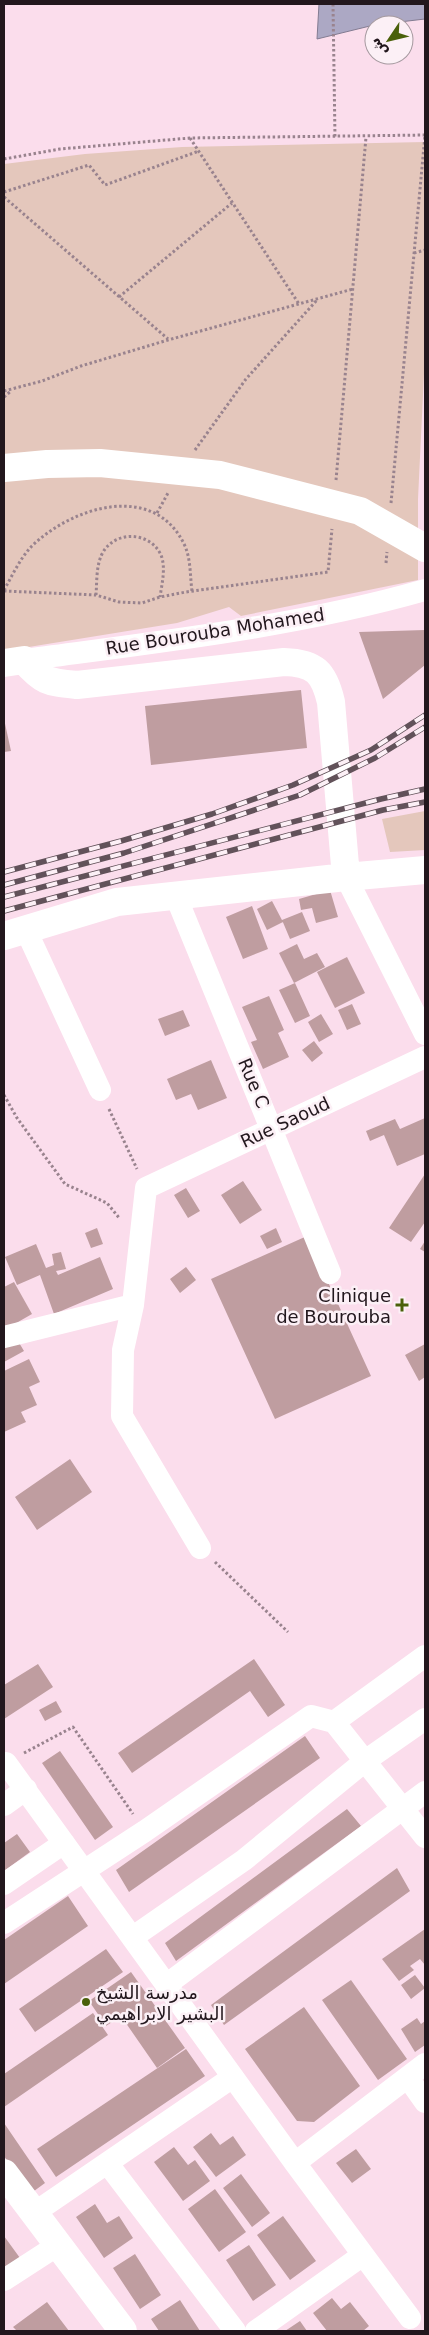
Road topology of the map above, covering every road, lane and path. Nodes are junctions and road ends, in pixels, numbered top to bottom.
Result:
1 (334, 4) edge
2 (425, 135) edge
3 (366, 137) junction
4 (190, 138) junction
5 (335, 138) junction
6 (199, 151) junction
7 (4, 159) edge
8 (4, 192) edge
9 (4, 197) edge
10 (232, 203) junction
11 (425, 250) edge
12 (414, 254) junction
13 (353, 289) junction
14 (119, 297) junction
15 (317, 299) junction
16 (299, 304) junction
17 (168, 340) junction
18 (12, 389) junction
19 (4, 391) edge
20 (4, 397) edge
21 (189, 458) dead end
22 (4, 468) edge
23 (336, 484) dead end
24 (170, 489) dead end
25 (391, 505) dead end
26 (157, 513) junction
27 (332, 523) dead end
28 (387, 544) dead end
29 (425, 548) edge
30 (386, 563) dead end
31 (4, 590) edge
32 (425, 590) edge
33 (192, 591) junction
34 (96, 595) junction
35 (160, 597) junction
36 (14, 661) edge
37 (425, 870) edge
38 (346, 877) junction
39 (175, 894) junction
40 (15, 933) edge
41 (425, 1034) edge
42 (425, 1057) edge
43 (100, 1090) joint
44 (4, 1095) edge
45 (272, 1128) junction
46 (146, 1188) junction
47 (139, 1243) junction
48 (330, 1273) dead end
49 (133, 1306) junction
50 (4, 1337) edge
51 (200, 1548) joint
52 (288, 1632) dead end
53 (425, 1656) edge
54 (425, 1719) edge
55 (334, 1722) junction
56 (365, 1760) junction
57 (6, 1763) joint
58 (26, 1790) junction
59 (425, 1792) edge
60 (4, 1805) edge
61 (402, 1808) junction
62 (145, 1831) junction
63 (425, 1837) edge
64 (64, 1843) junction
65 (84, 1870) junction
66 (4, 1884) edge
67 (4, 1923) edge
68 (133, 1937) junction
69 (166, 1984) junction
70 (425, 2064) edge
71 (233, 2077) junction
72 (408, 2078) junction
73 (425, 2102) edge
74 (295, 2163) junction
75 (108, 2164) junction
76 (4, 2174) edge
77 (34, 2213) junction
78 (58, 2245) junction
79 (364, 2255) junction
80 (4, 2280) edge
81 (417, 2318) edge
82 (123, 2331) edge
83 (235, 2331) edge
84 (256, 2331) edge

1 - 5 path
2 - 3 path
2 - 12 path
3 - 5 path
3 - 13 path
4 - 5 path
4 - 6 path
4 - 7 path
6 - 8 path
6 - 10 path
9 - 14 path
10 - 14 path
10 - 16 path
11 - 12 path
12 - 25 path
13 - 15 path
13 - 23 path
14 - 17 path
15 - 16 path
15 - 21 path
16 - 17 path
17 - 18 path
18 - 19 path
18 - 20 path
22 - 29 street
24 - 26 path
26 - 31 path
26 - 33 path
27 - 33 path
28 - 30 path
31 - 34 path
32 - 36 street, Rue Bourouba Mohamed
33 - 35 path
34 - 35 path
34 - 35 path
36 - 38 street
37 - 38 street
38 - 39 street
38 - 41 street
39 - 40 street
39 - 45 street, Rue C
40 - 43 street
42 - 45 street, Rue Saoud
43 - 46 path
44 - 47 path
45 - 46 street, Rue Saoud
45 - 48 street, Rue C
46 - 47 street
47 - 49 street
49 - 50 street
49 - 51 street
51 - 52 path
53 - 55 street
54 - 56 street
55 - 56 street
55 - 62 street
56 - 61 street
56 - 68 street
57 - 58 street
57 - 62 path
58 - 60 street
58 - 64 street
59 - 61 street
61 - 63 street
61 - 69 street
62 - 65 street
64 - 65 street
64 - 66 street
65 - 67 street
65 - 68 street
68 - 69 street
69 - 71 street
70 - 72 street
71 - 74 street
71 - 75 street
72 - 73 street
72 - 74 street
74 - 79 street
75 - 77 street
75 - 83 street
76 - 77 street
77 - 78 street
78 - 80 street
78 - 82 street
79 - 81 street
79 - 84 street

